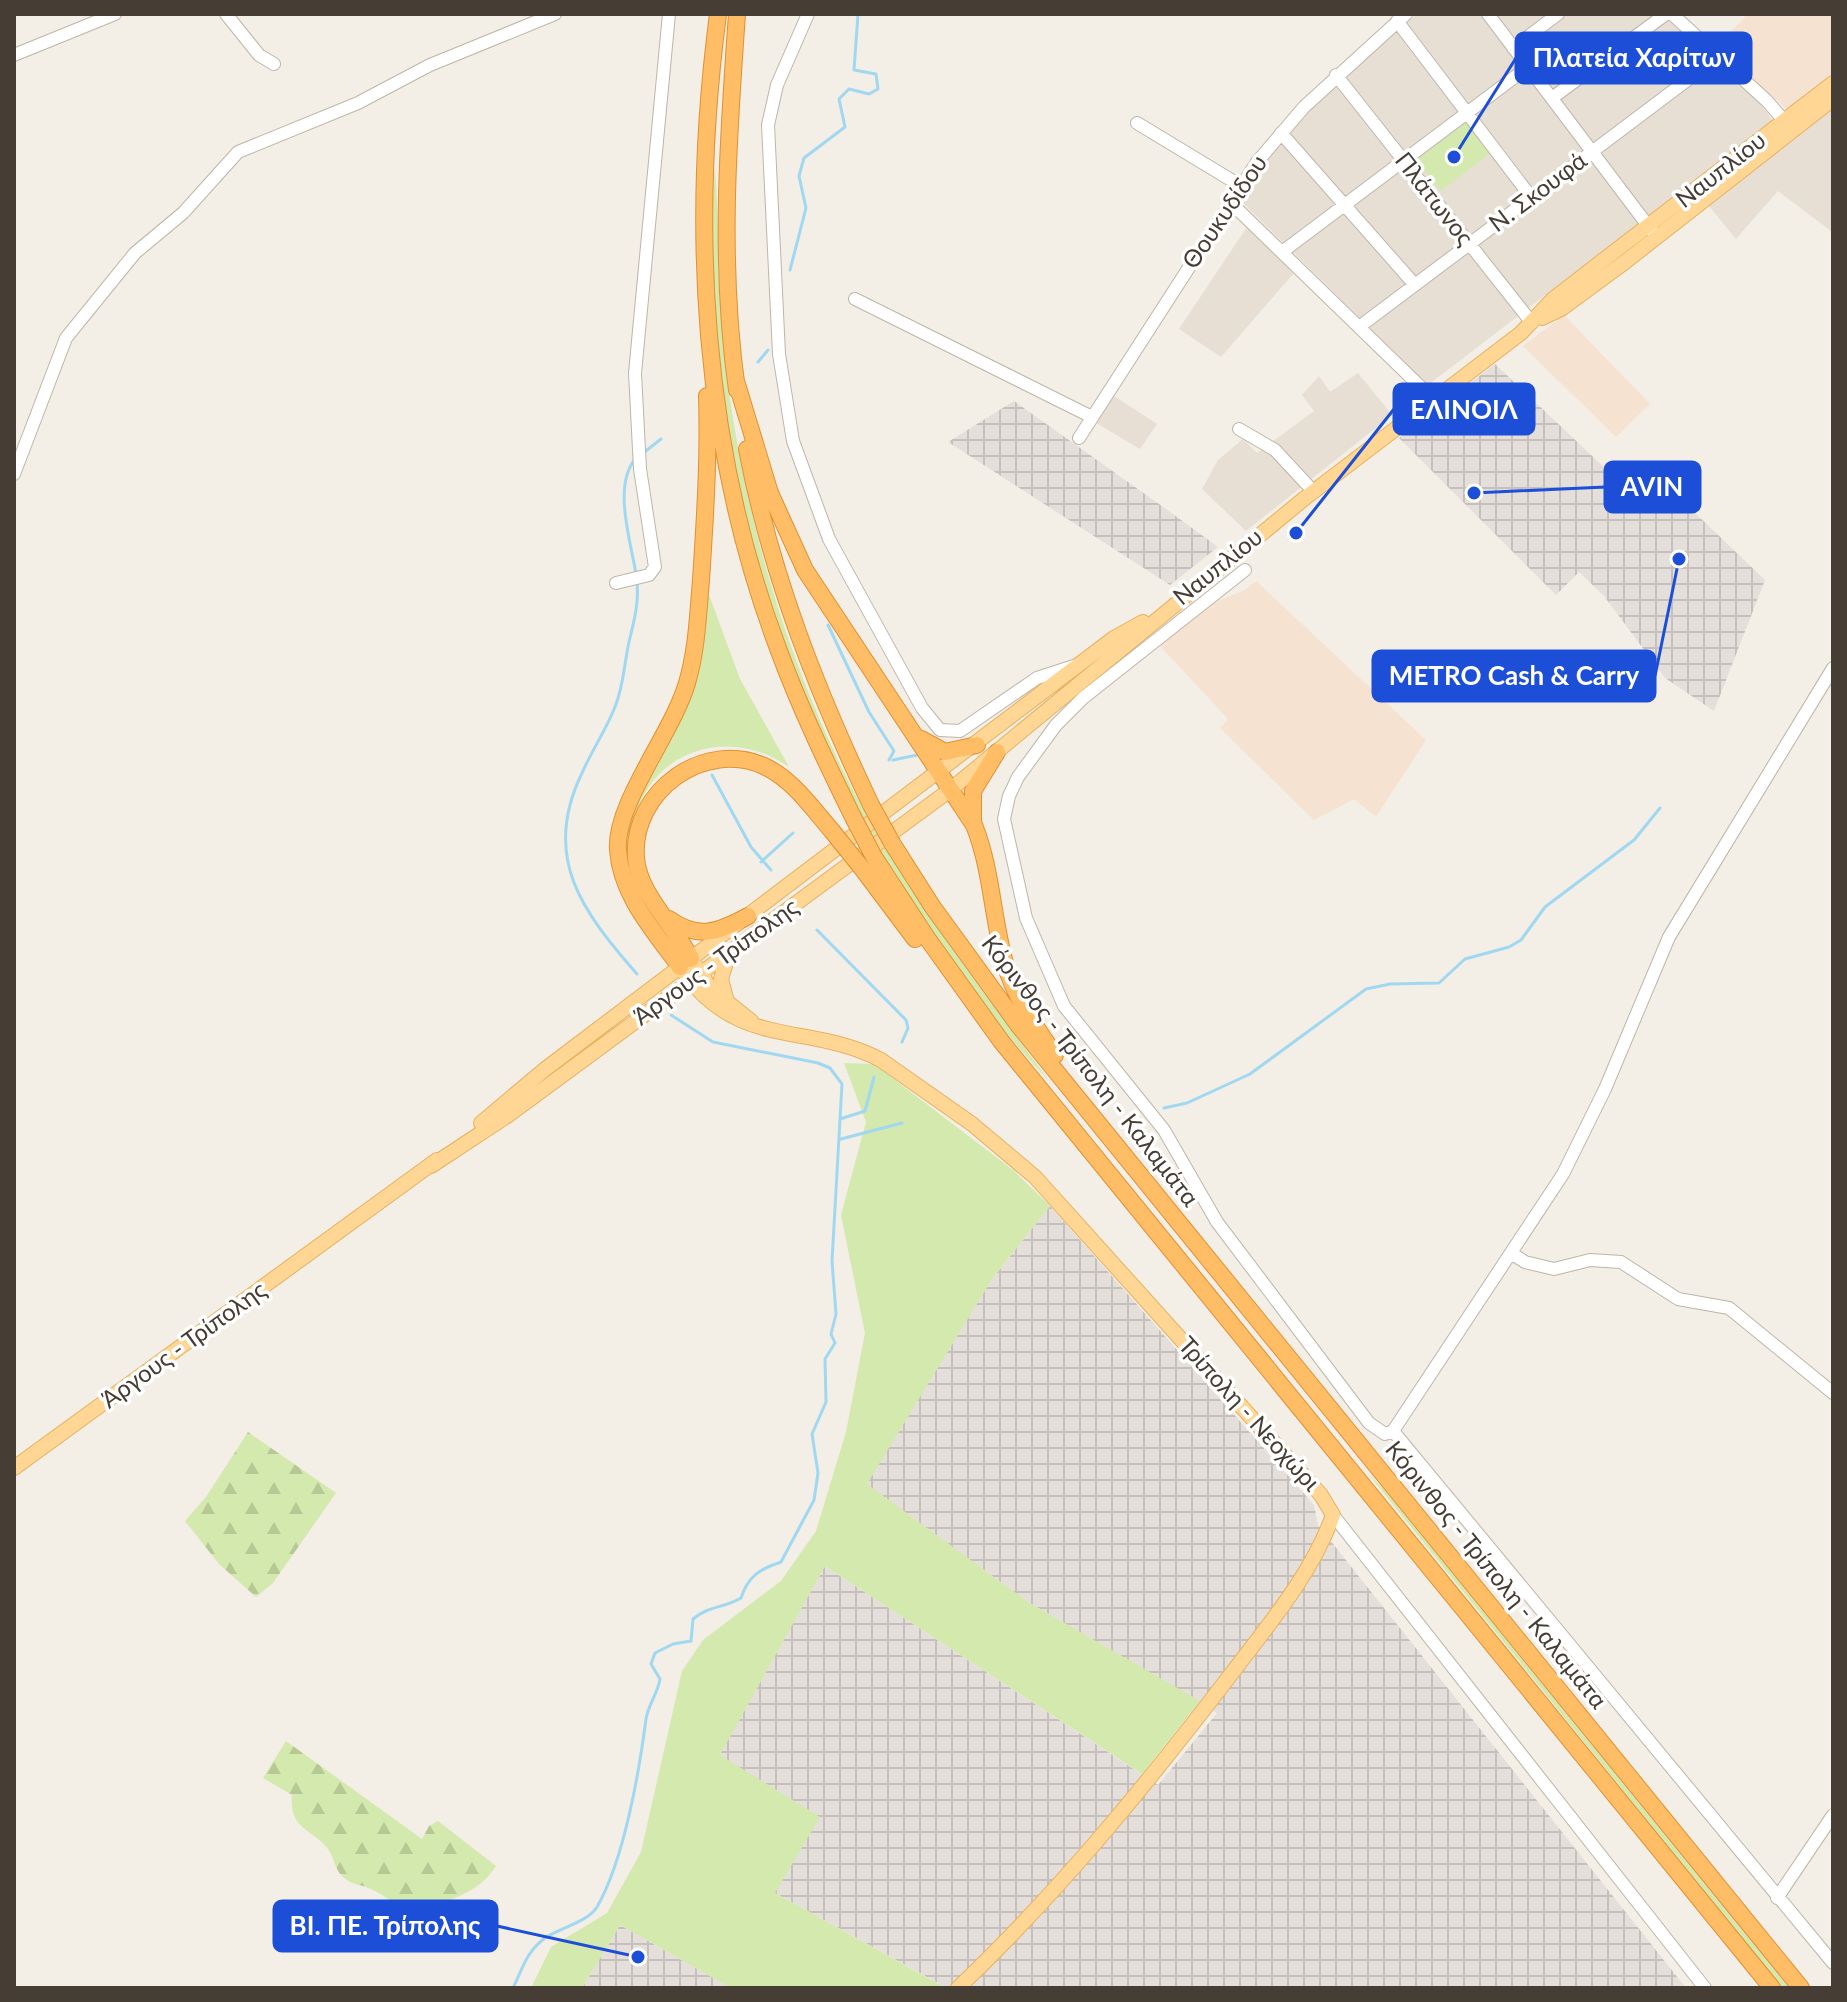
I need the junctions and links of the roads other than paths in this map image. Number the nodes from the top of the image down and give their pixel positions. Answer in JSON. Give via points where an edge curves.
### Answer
{"nodes":[{"id":1,"x":115,"y":14,"type":"edge"},
{"id":2,"x":226,"y":14,"type":"edge"},
{"id":3,"x":555,"y":14,"type":"edge"},
{"id":4,"x":669,"y":14,"type":"edge"},
{"id":5,"x":718,"y":14,"type":"edge"},
{"id":6,"x":737,"y":14,"type":"edge"},
{"id":7,"x":808,"y":14,"type":"edge"},
{"id":8,"x":1488,"y":14,"type":"edge"},
{"id":9,"x":1558,"y":14,"type":"edge"},
{"id":10,"x":1666,"y":14,"type":"edge"},
{"id":11,"x":1672,"y":14,"type":"edge"},
{"id":12,"x":1401,"y":18,"type":"edge"},
{"id":13,"x":1513,"y":48,"type":"junction"},
{"id":14,"x":14,"y":55,"type":"edge"},
{"id":15,"x":1718,"y":57,"type":"junction"},
{"id":16,"x":274,"y":64,"type":"dead end"},
{"id":17,"x":1528,"y":67,"type":"junction"},
{"id":18,"x":1336,"y":75,"type":"junction"},
{"id":19,"x":1833,"y":83,"type":"edge"},
{"id":20,"x":1552,"y":98,"type":"junction"},
{"id":21,"x":1833,"y":99,"type":"edge"},
{"id":22,"x":1467,"y":113,"type":"junction"},
{"id":23,"x":1137,"y":123,"type":"dead end"},
{"id":24,"x":1788,"y":126,"type":"junction"},
{"id":25,"x":1281,"y":133,"type":"junction"},
{"id":26,"x":1592,"y":151,"type":"junction"},
{"id":27,"x":1404,"y":161,"type":"junction"},
{"id":28,"x":1241,"y":186,"type":"junction"},
{"id":29,"x":1531,"y":197,"type":"junction"},
{"id":30,"x":1230,"y":202,"type":"junction"},
{"id":31,"x":1345,"y":205,"type":"junction"},
{"id":32,"x":1653,"y":232,"type":"junction"},
{"id":33,"x":1469,"y":244,"type":"junction"},
{"id":34,"x":1282,"y":252,"type":"junction"},
{"id":35,"x":1415,"y":285,"type":"junction"},
{"id":36,"x":855,"y":299,"type":"dead end"},
{"id":37,"x":706,"y":315,"type":"junction"},
{"id":38,"x":1535,"y":321,"type":"junction"},
{"id":39,"x":1359,"y":327,"type":"junction"},
{"id":40,"x":736,"y":381,"type":"junction"},
{"id":41,"x":1432,"y":398,"type":"junction"},
{"id":42,"x":1092,"y":417,"type":"junction"},
{"id":43,"x":1239,"y":429,"type":"dead end"},
{"id":44,"x":1079,"y":438,"type":"dead end"},
{"id":45,"x":14,"y":474,"type":"edge"},
{"id":46,"x":1313,"y":491,"type":"junction"},
{"id":47,"x":1245,"y":570,"type":"dead end"},
{"id":48,"x":622,"y":581,"type":"dead end"},
{"id":49,"x":1165,"y":610,"type":"junction"},
{"id":50,"x":1080,"y":665,"type":"junction"},
{"id":51,"x":1833,"y":668,"type":"edge"},
{"id":52,"x":913,"y":733,"type":"junction"},
{"id":53,"x":977,"y":745,"type":"junction"},
{"id":54,"x":997,"y":752,"type":"junction"},
{"id":55,"x":938,"y":773,"type":"junction"},
{"id":56,"x":950,"y":790,"type":"junction"},
{"id":57,"x":974,"y":825,"type":"junction"},
{"id":58,"x":867,"y":862,"type":"junction"},
{"id":59,"x":665,"y":915,"type":"junction"},
{"id":60,"x":748,"y":916,"type":"junction"},
{"id":61,"x":729,"y":952,"type":"junction"},
{"id":62,"x":690,"y":970,"type":"junction"},
{"id":63,"x":727,"y":1003,"type":"junction"},
{"id":64,"x":756,"y":1025,"type":"junction"},
{"id":65,"x":1092,"y":1115,"type":"junction"},
{"id":66,"x":1511,"y":1253,"type":"junction"},
{"id":67,"x":1833,"y":1393,"type":"edge"},
{"id":68,"x":1393,"y":1431,"type":"junction"},
{"id":69,"x":14,"y":1468,"type":"edge"},
{"id":70,"x":1333,"y":1515,"type":"junction"},
{"id":71,"x":1833,"y":1815,"type":"edge"},
{"id":72,"x":1777,"y":1898,"type":"junction"},
{"id":73,"x":1833,"y":1963,"type":"edge"},
{"id":74,"x":958,"y":1988,"type":"edge"},
{"id":75,"x":1705,"y":1988,"type":"edge"},
{"id":76,"x":1772,"y":1988,"type":"edge"},
{"id":77,"x":1801,"y":1988,"type":"edge"}],
"edges":[{"from":1,"to":14,"type":"street"},
{"from":2,"to":16,"type":"street","via":[[259,55]]},
{"from":3,"to":45,"type":"street","via":[[430,65],[358,103],[243,147],[183,213],[135,253],[66,338]]},
{"from":4,"to":48,"type":"street","via":[[635,373],[640,469],[655,567],[649,575]]},
{"from":5,"to":37,"type":"highway","name":"Κόρινθος - Τρίπολη - Καλαμάτα","via":[[705,146]]},
{"from":6,"to":40,"type":"highway","name":"Κόρινθος - Τρίπολη - Καλαμάτα","via":[[726,201],[728,314]]},
{"from":7,"to":50,"type":"street","via":[[777,85],[767,141],[779,354],[793,441],[818,515],[922,708],[940,730],[960,731],[1037,678]]},
{"from":8,"to":13,"type":"street"},
{"from":9,"to":13,"type":"street"},
{"from":10,"to":20,"type":"street"},
{"from":11,"to":15,"type":"street"},
{"from":12,"to":18,"type":"street","name":"Θουκυδίδου"},
{"from":12,"to":22,"type":"street"},
{"from":13,"to":17,"type":"street"},
{"from":15,"to":24,"type":"street"},
{"from":15,"to":26,"type":"street","name":"Ν. Σκουφά"},
{"from":17,"to":20,"type":"street"},
{"from":17,"to":22,"type":"street"},
{"from":18,"to":25,"type":"street","name":"Θουκυδίδου"},
{"from":18,"to":27,"type":"street","name":"Πλάτωνος"},
{"from":19,"to":24,"type":"main road","name":"Ναυπλίου"},
{"from":20,"to":26,"type":"street"},
{"from":21,"to":24,"type":"main road","name":"Ναυπλίου"},
{"from":22,"to":27,"type":"street"},
{"from":22,"to":29,"type":"street"},
{"from":23,"to":28,"type":"street"},
{"from":24,"to":32,"type":"main road","name":"Ναυπλίου"},
{"from":25,"to":28,"type":"street","name":"Θουκυδίδου"},
{"from":25,"to":31,"type":"street"},
{"from":26,"to":29,"type":"street","name":"Ν. Σκουφά"},
{"from":26,"to":32,"type":"street"},
{"from":27,"to":31,"type":"street"},
{"from":27,"to":33,"type":"street","name":"Πλάτωνος"},
{"from":28,"to":30,"type":"street","name":"Θουκυδίδου"},
{"from":29,"to":33,"type":"street","name":"Ν. Σκουφά"},
{"from":30,"to":34,"type":"street"},
{"from":30,"to":42,"type":"street","name":"Θουκυδίδου"},
{"from":31,"to":34,"type":"street"},
{"from":31,"to":35,"type":"street"},
{"from":32,"to":38,"type":"main road","name":"Ναυπλίου","via":[[1561,309]]},
{"from":33,"to":35,"type":"street","name":"Ν. Σκουφά"},
{"from":33,"to":38,"type":"street","name":"Πλάτωνος"},
{"from":34,"to":39,"type":"street"},
{"from":35,"to":39,"type":"street","name":"Ν. Σκουφά"},
{"from":36,"to":42,"type":"street"},
{"from":37,"to":58,"type":"highway","name":"Κόρινθος - Τρίπολη - Καλαμάτα","bridge":true,"via":[[721,430],[753,574],[795,693],[853,817]]},
{"from":37,"to":62,"type":"highway","via":[[706,491],[695,653],[676,717],[629,804],[617,850],[626,885],[645,920]]},
{"from":38,"to":41,"type":"main road","name":"Ναυπλίου"},
{"from":39,"to":41,"type":"street"},
{"from":40,"to":52,"type":"highway","via":[[787,538]]},
{"from":40,"to":65,"type":"highway","name":"Κόρινθος - Τρίπολη - Καλαμάτα","bridge":true,"via":[[760,514],[784,599],[871,805],[971,962]]},
{"from":41,"to":46,"type":"main road","name":"Ναυπλίου"},
{"from":42,"to":44,"type":"street","name":"Θουκυδίδου"},
{"from":43,"to":46,"type":"street","via":[[1275,450]]},
{"from":46,"to":49,"type":"main road","name":"Ναυπλίου"},
{"from":47,"to":68,"type":"street","via":[[1056,725],[1018,777],[1004,819],[1026,918],[1064,1006],[1164,1130],[1217,1222],[1369,1423],[1381,1433]]},
{"from":49,"to":50,"type":"main road","name":"Ναυπλίου","via":[[1124,631]]},
{"from":49,"to":54,"type":"main road","name":"Ναυπλίου"},
{"from":50,"to":53,"type":"main road","name":"Ναυπλίου"},
{"from":51,"to":66,"type":"street","via":[[1669,937],[1587,1130]]},
{"from":52,"to":53,"type":"highway","via":[[945,752]]},
{"from":52,"to":55,"type":"highway"},
{"from":53,"to":55,"type":"main road","name":"Άργους - Τρίπολης"},
{"from":54,"to":56,"type":"main road","name":"Άργους - Τρίπολης"},
{"from":54,"to":57,"type":"highway","via":[[973,791]]},
{"from":55,"to":56,"type":"highway"},
{"from":55,"to":60,"type":"main road","name":"Άργους - Τρίπολης"},
{"from":56,"to":57,"type":"highway"},
{"from":56,"to":61,"type":"main road","name":"Άργους - Τρίπολης"},
{"from":57,"to":65,"type":"highway","via":[[1013,985]]},
{"from":58,"to":59,"type":"highway","bridge":true,"via":[[764,766],[730,758],[703,762],[654,797],[637,833],[641,880]]},
{"from":58,"to":76,"type":"highway","name":"Κόρινθος - Τρίπολη - Καλαμάτα","via":[[966,993]]},
{"from":59,"to":60,"type":"highway","via":[[687,930],[707,934]]},
{"from":59,"to":62,"type":"highway"},
{"from":60,"to":62,"type":"main road","name":"Άργους - Τρίπολης"},
{"from":61,"to":62,"type":"main road","name":"Άργους - Τρίπολης"},
{"from":61,"to":63,"type":"main road","via":[[721,979]]},
{"from":62,"to":63,"type":"main road","name":"Τρίπολη - Νεοχώρι"},
{"from":62,"to":64,"type":"main road","name":"Τρίπολη - Νεοχώρι","via":[[700,994],[725,1015]]},
{"from":62,"to":69,"type":"main road","name":"Άργους - Τρίπολης","via":[[544,1070],[431,1166]]},
{"from":63,"to":64,"type":"main road","name":"Τρίπολη - Νεοχώρι"},
{"from":64,"to":70,"type":"main road","name":"Τρίπολη - Νεοχώρι","via":[[870,1054],[1009,1154],[1105,1252],[1321,1495]]},
{"from":65,"to":77,"type":"highway","name":"Κόρινθος - Τρίπολη - Καλαμάτα"},
{"from":66,"to":67,"type":"street","via":[[1554,1269],[1597,1259],[1621,1262],[1678,1299],[1729,1308]]},
{"from":66,"to":68,"type":"street"},
{"from":68,"to":72,"type":"street"},
{"from":70,"to":74,"type":"main road","name":"Τρίπολη - Νεοχώρι","via":[[1299,1581],[1212,1699],[1056,1890]]},
{"from":70,"to":75,"type":"street"},
{"from":71,"to":72,"type":"street"},
{"from":72,"to":73,"type":"street"}]}
